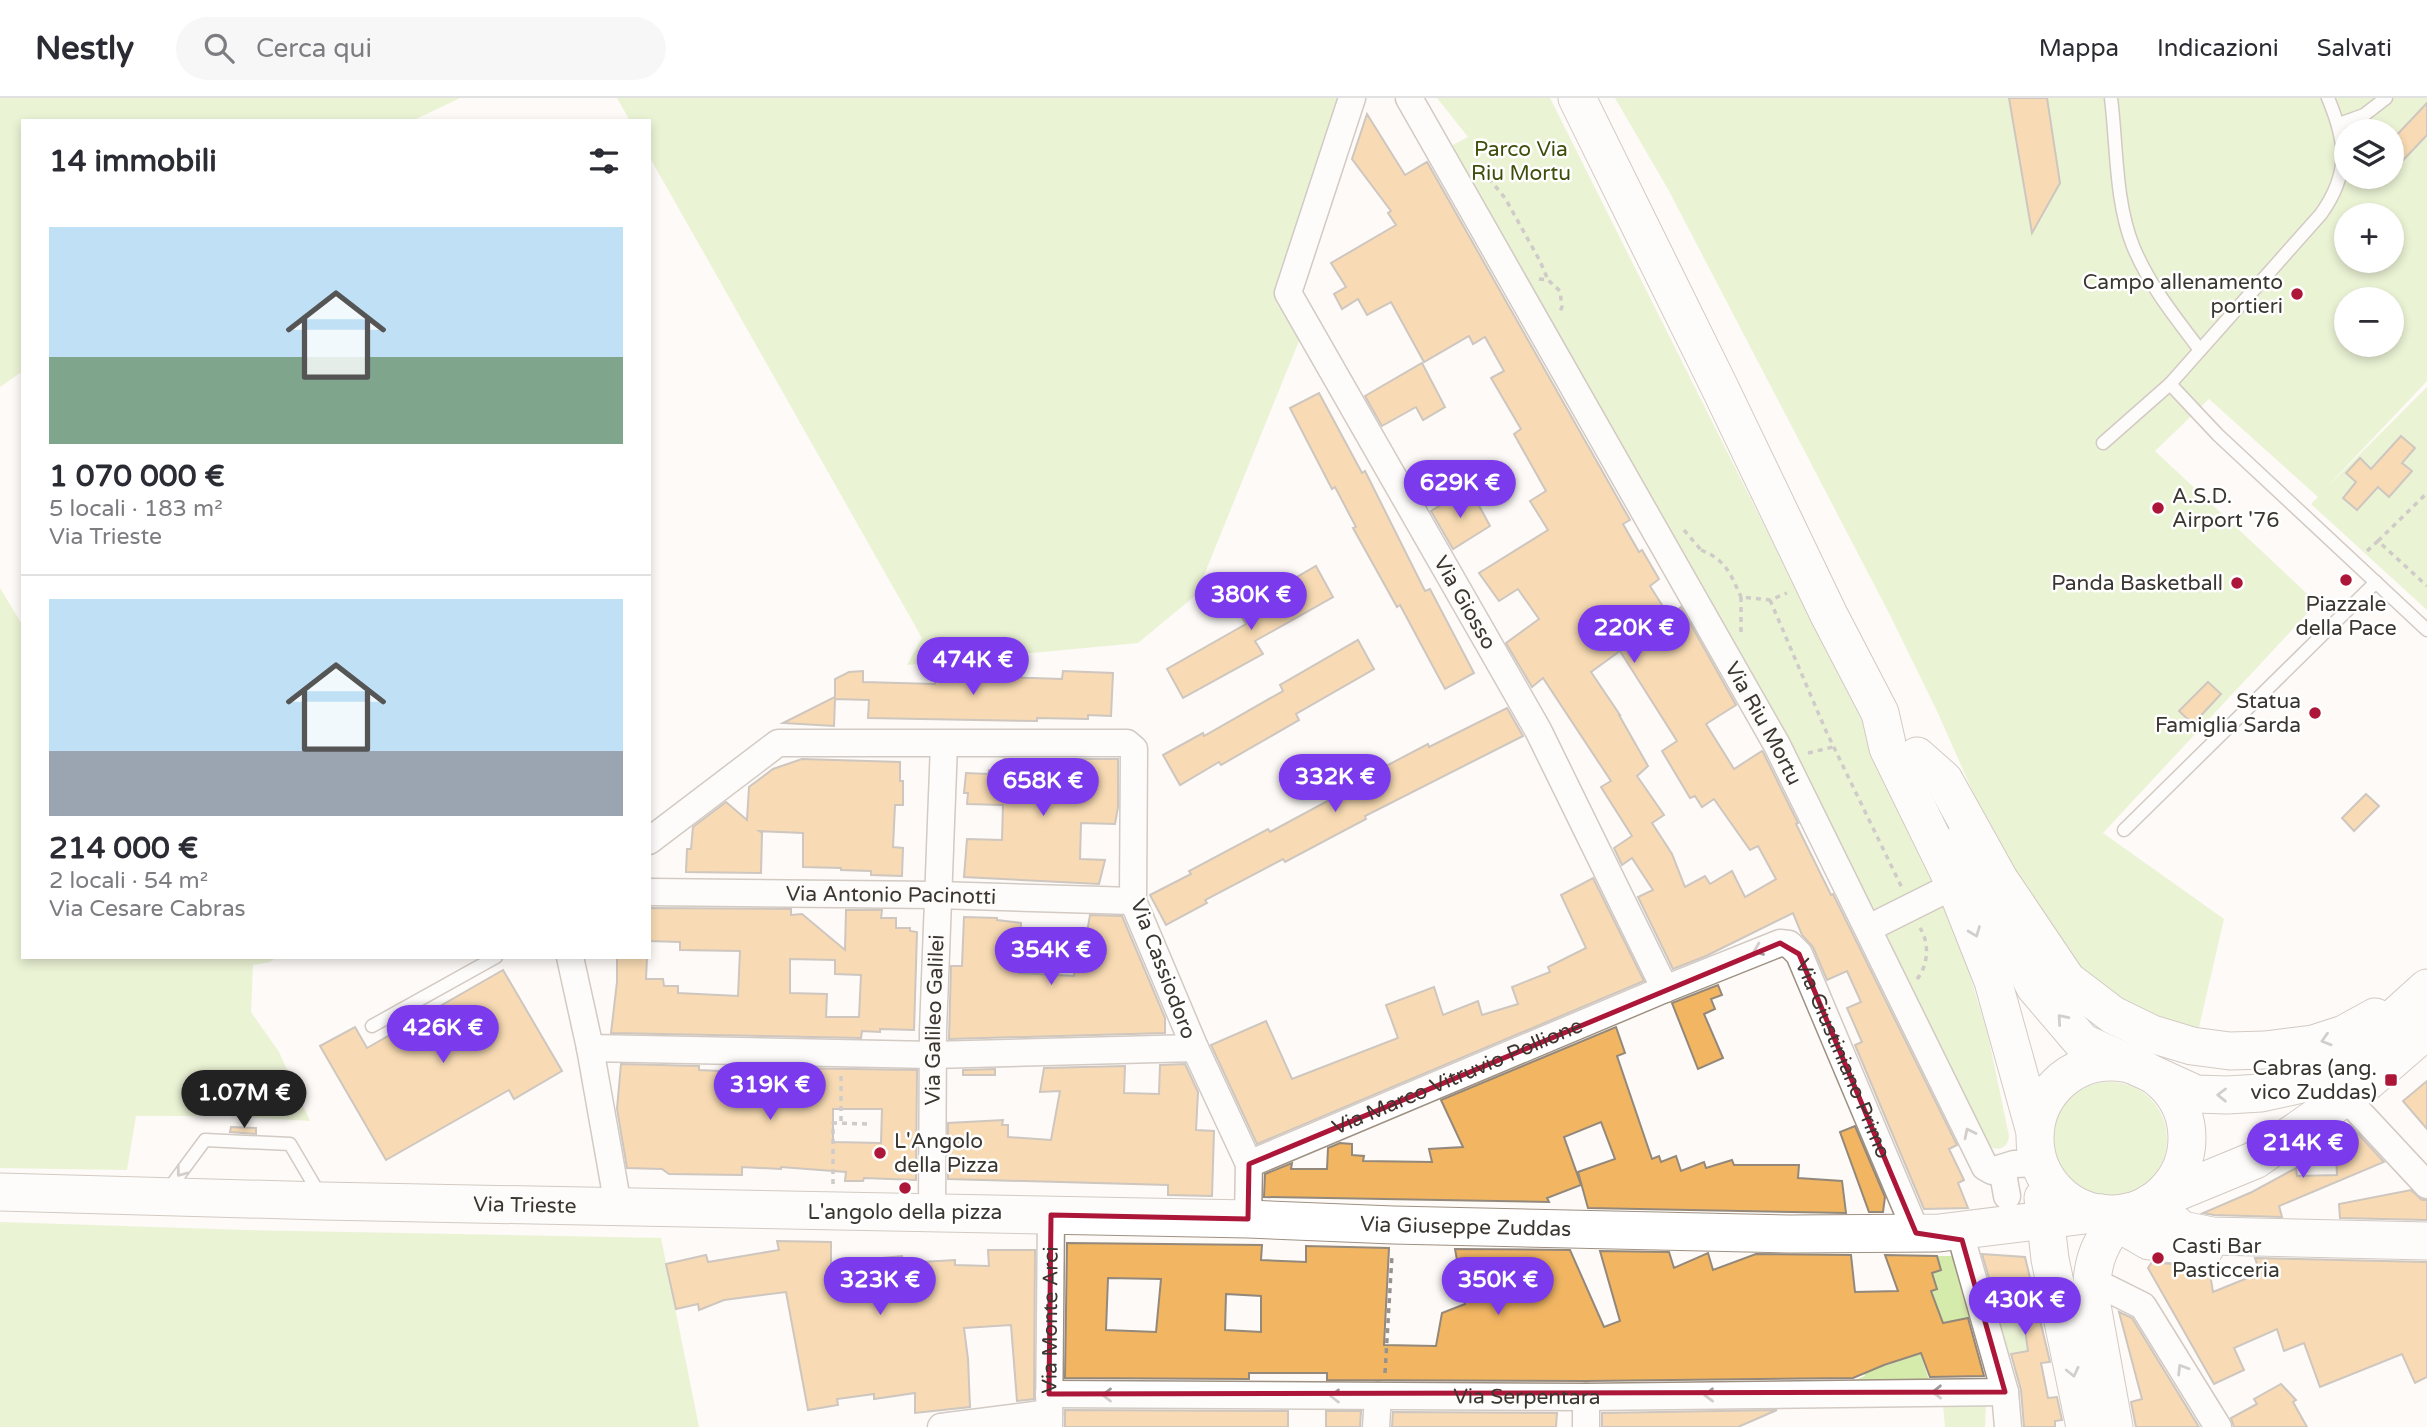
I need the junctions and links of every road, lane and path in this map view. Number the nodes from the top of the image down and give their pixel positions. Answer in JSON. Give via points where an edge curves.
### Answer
{"nodes":[{"id":1,"x":1352,"y":98,"type":"edge"},
{"id":2,"x":1409,"y":98,"type":"edge"},
{"id":3,"x":1577,"y":98,"type":"edge"},
{"id":4,"x":2111,"y":98,"type":"edge"},
{"id":5,"x":2328,"y":98,"type":"edge"},
{"id":6,"x":2386,"y":98,"type":"edge"},
{"id":7,"x":2337,"y":119,"type":"edge"},
{"id":8,"x":2355,"y":119,"type":"edge"},
{"id":9,"x":1475,"y":163,"type":"dead end"},
{"id":10,"x":2336,"y":189,"type":"edge"},
{"id":11,"x":1548,"y":280,"type":"dead end"},
{"id":12,"x":2200,"y":350,"type":"junction"},
{"id":13,"x":2170,"y":384,"type":"junction"},
{"id":14,"x":2103,"y":443,"type":"dead end"},
{"id":15,"x":2427,"y":493,"type":"edge"},
{"id":16,"x":2378,"y":541,"type":"junction"},
{"id":17,"x":1673,"y":562,"type":"junction"},
{"id":18,"x":2356,"y":563,"type":"junction"},
{"id":19,"x":2376,"y":582,"type":"junction"},
{"id":20,"x":2427,"y":586,"type":"edge"},
{"id":21,"x":1796,"y":589,"type":"dead end"},
{"id":22,"x":1741,"y":597,"type":"junction"},
{"id":23,"x":1770,"y":600,"type":"junction"},
{"id":24,"x":2427,"y":630,"type":"edge"},
{"id":25,"x":1720,"y":643,"type":"junction"},
{"id":26,"x":1881,"y":713,"type":"junction"},
{"id":27,"x":944,"y":744,"type":"junction"},
{"id":28,"x":1917,"y":756,"type":"junction"},
{"id":29,"x":2123,"y":830,"type":"dead end"},
{"id":30,"x":651,"y":839,"type":"edge"},
{"id":31,"x":1955,"y":885,"type":"junction"},
{"id":32,"x":651,"y":892,"type":"edge"},
{"id":33,"x":937,"y":895,"type":"junction"},
{"id":34,"x":1907,"y":899,"type":"dead end"},
{"id":35,"x":1133,"y":901,"type":"junction"},
{"id":36,"x":1917,"y":923,"type":"dead end"},
{"id":37,"x":1869,"y":928,"type":"junction"},
{"id":38,"x":492,"y":959,"type":"edge"},
{"id":39,"x":570,"y":959,"type":"edge"},
{"id":40,"x":1913,"y":984,"type":"dead end"},
{"id":41,"x":1665,"y":989,"type":"junction"},
{"id":42,"x":2422,"y":1007,"type":"edge"},
{"id":43,"x":372,"y":1026,"type":"dead end"},
{"id":44,"x":590,"y":1048,"type":"junction"},
{"id":45,"x":1195,"y":1048,"type":"junction"},
{"id":46,"x":840,"y":1054,"type":"junction"},
{"id":47,"x":932,"y":1055,"type":"junction"},
{"id":48,"x":2139,"y":1067,"type":"junction"},
{"id":49,"x":2345,"y":1097,"type":"junction"},
{"id":50,"x":841,"y":1123,"type":"junction"},
{"id":51,"x":871,"y":1124,"type":"dead end"},
{"id":52,"x":2038,"y":1153,"type":"junction"},
{"id":53,"x":1249,"y":1164,"type":"junction"},
{"id":54,"x":2001,"y":1168,"type":"junction"},
{"id":55,"x":2427,"y":1185,"type":"edge"},
{"id":56,"x":0,"y":1192,"type":"edge"},
{"id":57,"x":164,"y":1195,"type":"junction"},
{"id":58,"x":2007,"y":1196,"type":"dead end"},
{"id":59,"x":323,"y":1201,"type":"junction"},
{"id":60,"x":618,"y":1206,"type":"junction"},
{"id":61,"x":833,"y":1211,"type":"junction"},
{"id":62,"x":932,"y":1212,"type":"junction"},
{"id":63,"x":2124,"y":1213,"type":"junction"},
{"id":64,"x":1051,"y":1215,"type":"junction"},
{"id":65,"x":1248,"y":1219,"type":"junction"},
{"id":66,"x":2047,"y":1220,"type":"junction"},
{"id":67,"x":1393,"y":1225,"type":"junction"},
{"id":68,"x":1924,"y":1232,"type":"junction"},
{"id":69,"x":2427,"y":1241,"type":"edge"},
{"id":70,"x":2091,"y":1280,"type":"junction"},
{"id":71,"x":2054,"y":1282,"type":"junction"},
{"id":72,"x":2005,"y":1392,"type":"junction"},
{"id":73,"x":1378,"y":1396,"type":"junction"},
{"id":74,"x":1586,"y":1397,"type":"junction"},
{"id":75,"x":1049,"y":1411,"type":"edge"},
{"id":76,"x":941,"y":1427,"type":"edge"},
{"id":77,"x":1376,"y":1427,"type":"edge"},
{"id":78,"x":1586,"y":1427,"type":"edge"},
{"id":79,"x":2008,"y":1427,"type":"edge"},
{"id":80,"x":2085,"y":1427,"type":"edge"},
{"id":81,"x":2114,"y":1427,"type":"edge"},
{"id":82,"x":2218,"y":1427,"type":"edge"}],
"edges":[{"from":1,"to":41,"type":"street","name":"Via Giosso","via":[[1288,293],[1538,730]]},
{"from":2,"to":17,"type":"street","name":"Via Riu Mortu"},
{"from":3,"to":26,"type":"street"},
{"from":4,"to":12,"type":"lane","via":[[2123,209],[2133,246],[2156,293]]},
{"from":5,"to":7,"type":"lane"},
{"from":6,"to":8,"type":"lane"},
{"from":9,"to":11,"type":"path","via":[[1505,198]]},
{"from":10,"to":12,"type":"lane","via":[[2321,214]]},
{"from":12,"to":13,"type":"lane"},
{"from":13,"to":14,"type":"lane"},
{"from":13,"to":18,"type":"lane"},
{"from":15,"to":16,"type":"path"},
{"from":16,"to":18,"type":"path"},
{"from":16,"to":20,"type":"path"},
{"from":17,"to":22,"type":"path","via":[[1701,550],[1717,556]]},
{"from":17,"to":25,"type":"street","name":"Via Riu Mortu"},
{"from":18,"to":19,"type":"lane"},
{"from":19,"to":24,"type":"lane"},
{"from":19,"to":29,"type":"lane"},
{"from":21,"to":23,"type":"path"},
{"from":22,"to":23,"type":"path"},
{"from":22,"to":25,"type":"path","via":[[1742,630],[1735,640]]},
{"from":23,"to":34,"type":"path","via":[[1826,731]]},
{"from":25,"to":37,"type":"street","name":"Via Riu Mortu"},
{"from":26,"to":28,"type":"street"},
{"from":26,"to":31,"type":"street","via":[[1888,748]]},
{"from":27,"to":30,"type":"street","via":[[778,743]]},
{"from":27,"to":33,"type":"street","name":"Via Galileo Galilei"},
{"from":27,"to":35,"type":"street","name":"Via Cassiodoro","via":[[1127,744],[1134,749]]},
{"from":42,"to":28,"type":"street","one_way":true,"via":[[2371,1019],[2313,1044],[2230,1051],[2152,1034],[2113,1015],[2067,980],[1999,879],[1944,780]]},
{"from":48,"to":28,"type":"street","one_way":true,"via":[[2082,1042],[2035,987]]},
{"from":31,"to":37,"type":"street"},
{"from":31,"to":52,"type":"street","one_way":true,"via":[[1993,981]]},
{"from":32,"to":33,"type":"street","name":"Via Antonio Pacinotti"},
{"from":33,"to":35,"type":"street","name":"Via Antonio Pacinotti"},
{"from":33,"to":47,"type":"street","name":"Via Galileo Galilei"},
{"from":35,"to":45,"type":"street","name":"Via Cassiodoro"},
{"from":36,"to":40,"type":"path","via":[[1924,933],[1927,961]]},
{"from":54,"to":37,"type":"street","name":"Via Riu Mortu","one_way":true,"via":[[1992,1171],[1985,1167]]},
{"from":38,"to":43,"type":"lane"},
{"from":39,"to":44,"type":"street"},
{"from":41,"to":53,"type":"street","name":"Via Marco Vitruvio Pollione"},
{"from":68,"to":41,"type":"street","name":"Via Giustiniano Primo","one_way":true,"via":[[1794,948],[1780,943],[1769,946]]},
{"from":42,"to":48,"type":"street","one_way":true,"via":[[2311,1082],[2261,1093],[2196,1094]]},
{"from":42,"to":49,"type":"street","via":[[2367,1082]]},
{"from":44,"to":46,"type":"street"},
{"from":44,"to":60,"type":"street"},
{"from":45,"to":47,"type":"street"},
{"from":45,"to":53,"type":"street","name":"Via Cassiodoro"},
{"from":46,"to":47,"type":"street"},
{"from":46,"to":50,"type":"path"},
{"from":47,"to":62,"type":"street","name":"Via Galileo Galilei"},
{"from":48,"to":52,"type":"street","via":[[2100,1063],[2071,1073],[2048,1094],[2037,1119]]},
{"from":48,"to":63,"type":"street","via":[[2170,1090],[2184,1116],[2186,1146],[2169,1186]]},
{"from":49,"to":55,"type":"street"},
{"from":49,"to":63,"type":"street","via":[[2255,1160]]},
{"from":50,"to":51,"type":"path"},
{"from":50,"to":61,"type":"path","via":[[833,1123]]},
{"from":52,"to":54,"type":"street"},
{"from":52,"to":63,"type":"street","via":[[2053,1188],[2066,1199],[2087,1210]]},
{"from":52,"to":66,"type":"street"},
{"from":52,"to":68,"type":"street","name":"Via Giuseppe Zuddas","via":[[2024,1210]]},
{"from":53,"to":65,"type":"street","name":"Via Cassiodoro"},
{"from":54,"to":58,"type":"street"},
{"from":56,"to":57,"type":"street","name":"Via Trieste"},
{"from":57,"to":59,"type":"street","name":"Via Trieste"},
{"from":59,"to":57,"type":"lane","one_way":true,"via":[[290,1144],[205,1140]]},
{"from":59,"to":60,"type":"street","name":"Via Trieste"},
{"from":60,"to":61,"type":"street","name":"Via Trieste"},
{"from":61,"to":62,"type":"street","name":"Via Trieste"},
{"from":62,"to":64,"type":"street","name":"Via Trieste"},
{"from":63,"to":66,"type":"street"},
{"from":63,"to":69,"type":"street","via":[[2213,1236]]},
{"from":63,"to":70,"type":"street","via":[[2103,1238]]},
{"from":64,"to":65,"type":"street","name":"Via Giuseppe Zuddas"},
{"from":64,"to":75,"type":"street","name":"Via Monte Arci"},
{"from":65,"to":67,"type":"street","name":"Via Giuseppe Zuddas"},
{"from":66,"to":68,"type":"street","name":"Via Giuseppe Zuddas"},
{"from":66,"to":71,"type":"street"},
{"from":67,"to":68,"type":"street","name":"Via Giuseppe Zuddas","via":[[1790,1234]]},
{"from":67,"to":73,"type":"path","via":[[1385,1380],[1379,1381]]},
{"from":68,"to":71,"type":"street","name":"Via Giuseppe Zuddas","via":[[2032,1248]]},
{"from":68,"to":72,"type":"street"},
{"from":70,"to":81,"type":"street"},
{"from":82,"to":70,"type":"street","one_way":true,"via":[[2143,1306]]},
{"from":71,"to":80,"type":"street","one_way":true},
{"from":72,"to":74,"type":"street","name":"Via Serpentara","one_way":true},
{"from":72,"to":79,"type":"street"},
{"from":73,"to":74,"type":"street","name":"Via Serpentara"},
{"from":73,"to":75,"type":"street","name":"Via Serpentara","one_way":true},
{"from":73,"to":77,"type":"street"},
{"from":74,"to":78,"type":"street"},
{"from":75,"to":76,"type":"street","name":"Via Serpentara"}]}
